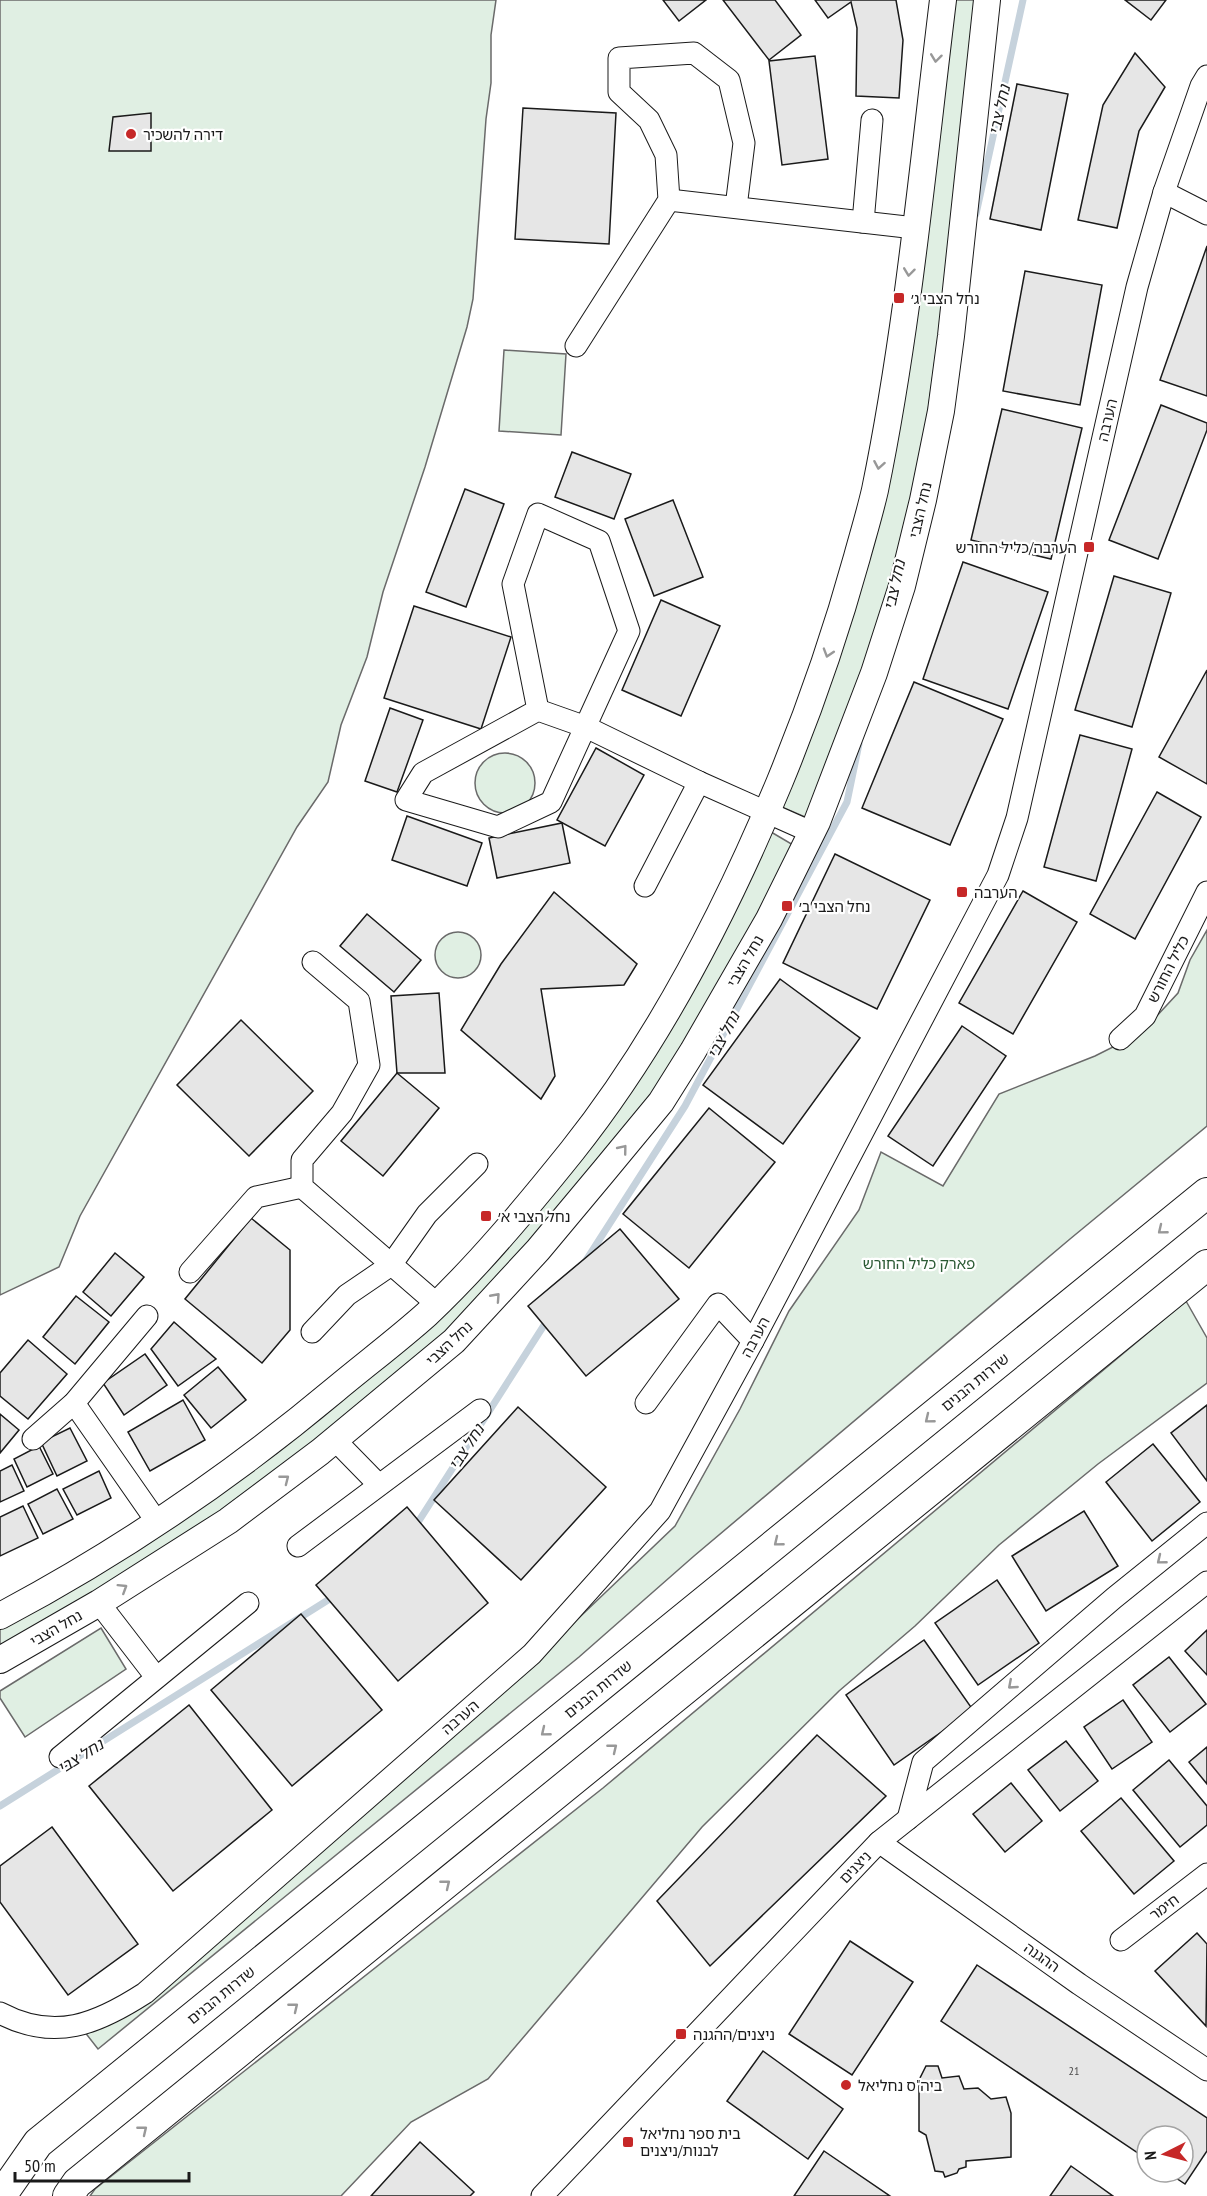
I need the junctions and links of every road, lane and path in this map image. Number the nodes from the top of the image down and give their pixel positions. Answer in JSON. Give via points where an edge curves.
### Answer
{"nodes":[{"id":1,"x":943,"y":0,"type":"edge"},
{"id":2,"x":987,"y":0,"type":"edge"},
{"id":3,"x":1207,"y":76,"type":"edge"},
{"id":4,"x":872,"y":120,"type":"dead end"},
{"id":5,"x":1164,"y":192,"type":"junction"},
{"id":6,"x":669,"y":200,"type":"junction"},
{"id":7,"x":736,"y":207,"type":"junction"},
{"id":8,"x":1207,"y":214,"type":"edge"},
{"id":9,"x":863,"y":222,"type":"junction"},
{"id":10,"x":915,"y":228,"type":"junction"},
{"id":11,"x":576,"y":346,"type":"dead end"},
{"id":12,"x":538,"y":710,"type":"junction"},
{"id":13,"x":586,"y":727,"type":"junction"},
{"id":14,"x":699,"y":782,"type":"junction"},
{"id":15,"x":767,"y":812,"type":"junction"},
{"id":16,"x":811,"y":832,"type":"junction"},
{"id":17,"x":645,"y":886,"type":"dead end"},
{"id":18,"x":1207,"y":892,"type":"edge"},
{"id":19,"x":313,"y":962,"type":"dead end"},
{"id":20,"x":1120,"y":1039,"type":"dead end"},
{"id":21,"x":477,"y":1164,"type":"dead end"},
{"id":22,"x":302,"y":1187,"type":"junction"},
{"id":23,"x":1207,"y":1193,"type":"edge"},
{"id":24,"x":391,"y":1265,"type":"junction"},
{"id":25,"x":1207,"y":1265,"type":"edge"},
{"id":26,"x":190,"y":1272,"type":"dead end"},
{"id":27,"x":437,"y":1304,"type":"junction"},
{"id":28,"x":147,"y":1316,"type":"dead end"},
{"id":29,"x":312,"y":1332,"type":"dead end"},
{"id":30,"x":753,"y":1341,"type":"junction"},
{"id":31,"x":74,"y":1402,"type":"junction"},
{"id":32,"x":646,"y":1403,"type":"dead end"},
{"id":33,"x":480,"y":1410,"type":"dead end"},
{"id":34,"x":33,"y":1439,"type":"dead end"},
{"id":35,"x":335,"y":1440,"type":"junction"},
{"id":36,"x":378,"y":1484,"type":"junction"},
{"id":37,"x":157,"y":1522,"type":"junction"},
{"id":38,"x":1207,"y":1523,"type":"edge"},
{"id":39,"x":298,"y":1546,"type":"dead end"},
{"id":40,"x":1207,"y":1582,"type":"edge"},
{"id":41,"x":99,"y":1603,"type":"junction"},
{"id":42,"x":248,"y":1603,"type":"dead end"},
{"id":43,"x":0,"y":1616,"type":"edge"},
{"id":44,"x":0,"y":1660,"type":"edge"},
{"id":45,"x":156,"y":1677,"type":"junction"},
{"id":46,"x":60,"y":1757,"type":"dead end"},
{"id":47,"x":908,"y":1819,"type":"junction"},
{"id":48,"x":879,"y":1842,"type":"junction"},
{"id":49,"x":1207,"y":1874,"type":"edge"},
{"id":50,"x":1121,"y":1940,"type":"dead end"},
{"id":51,"x":0,"y":2013,"type":"edge"},
{"id":52,"x":1207,"y":2070,"type":"edge"},
{"id":53,"x":1,"y":2196,"type":"edge"},
{"id":54,"x":68,"y":2196,"type":"edge"},
{"id":55,"x":542,"y":2196,"type":"edge"}],
"edges":[{"from":1,"to":10,"type":"street","one_way":true},
{"from":2,"to":16,"type":"street","name":"נחל הצבי","via":[[951,336],[923,500],[902,586],[874,674]]},
{"from":3,"to":5,"type":"street","name":"הערבה"},
{"from":4,"to":9,"type":"street"},
{"from":5,"to":8,"type":"street"},
{"from":5,"to":30,"type":"street","name":"הערבה","via":[[1137,287],[1017,818],[998,875]]},
{"from":6,"to":7,"type":"street"},
{"from":6,"to":7,"type":"street","via":[[666,155],[649,120],[619,92],[619,58],[694,52],[729,80],[744,143]]},
{"from":6,"to":11,"type":"street"},
{"from":7,"to":9,"type":"street"},
{"from":9,"to":10,"type":"street"},
{"from":10,"to":15,"type":"street","one_way":true,"via":[[874,493],[826,662]]},
{"from":12,"to":13,"type":"street"},
{"from":12,"to":13,"type":"street","via":[[423,773],[406,800],[498,827],[551,802]]},
{"from":12,"to":13,"type":"street","via":[[513,584],[538,514],[598,542],[629,631]]},
{"from":13,"to":14,"type":"street"},
{"from":14,"to":15,"type":"street"},
{"from":14,"to":17,"type":"street"},
{"from":15,"to":16,"type":"street"},
{"from":15,"to":27,"type":"street","via":[[698,955],[627,1073],[574,1148]]},
{"from":35,"to":16,"type":"street","name":"נחל הצבי","one_way":true,"via":[[454,1341],[538,1250],[661,1101],[769,919]]},
{"from":18,"to":20,"type":"street","name":"כליל החורש","via":[[1145,1017]]},
{"from":19,"to":22,"type":"street","via":[[359,1001],[369,1065],[342,1113],[302,1160]]},
{"from":21,"to":24,"type":"street","via":[[427,1214]]},
{"from":22,"to":24,"type":"street"},
{"from":22,"to":26,"type":"street","via":[[256,1197]]},
{"from":23,"to":53,"type":"main road","name":"שדרות הבנים","one_way":true,"via":[[38,2143]]},
{"from":24,"to":27,"type":"street"},
{"from":24,"to":29,"type":"street","via":[[347,1295]]},
{"from":54,"to":25,"type":"main road","one_way":true,"via":[[77,2183]]},
{"from":27,"to":37,"type":"street","via":[[297,1422]]},
{"from":28,"to":31,"type":"street"},
{"from":30,"to":32,"type":"street","via":[[718,1304]]},
{"from":30,"to":51,"type":"street","name":"הערבה","via":[[660,1511],[532,1654],[145,1993],[94,2022],[64,2029],[14,2021]]},
{"from":31,"to":34,"type":"street"},
{"from":31,"to":37,"type":"street"},
{"from":33,"to":36,"type":"street"},
{"from":35,"to":36,"type":"street"},
{"from":41,"to":35,"type":"street","name":"נחל הצבי","one_way":true,"via":[[228,1521]]},
{"from":36,"to":39,"type":"street"},
{"from":37,"to":43,"type":"street"},
{"from":38,"to":47,"type":"street","one_way":true,"via":[[923,1762]]},
{"from":40,"to":47,"type":"street","name":"ניצנים"},
{"from":41,"to":44,"type":"street","name":"נחל הצבי"},
{"from":41,"to":45,"type":"street"},
{"from":42,"to":45,"type":"street"},
{"from":45,"to":46,"type":"street"},
{"from":47,"to":48,"type":"street","name":"ניצנים"},
{"from":48,"to":52,"type":"street","name":"ההגנה"},
{"from":48,"to":55,"type":"street","name":"ניצנים"},
{"from":49,"to":50,"type":"street","name":"חימר"}]}
